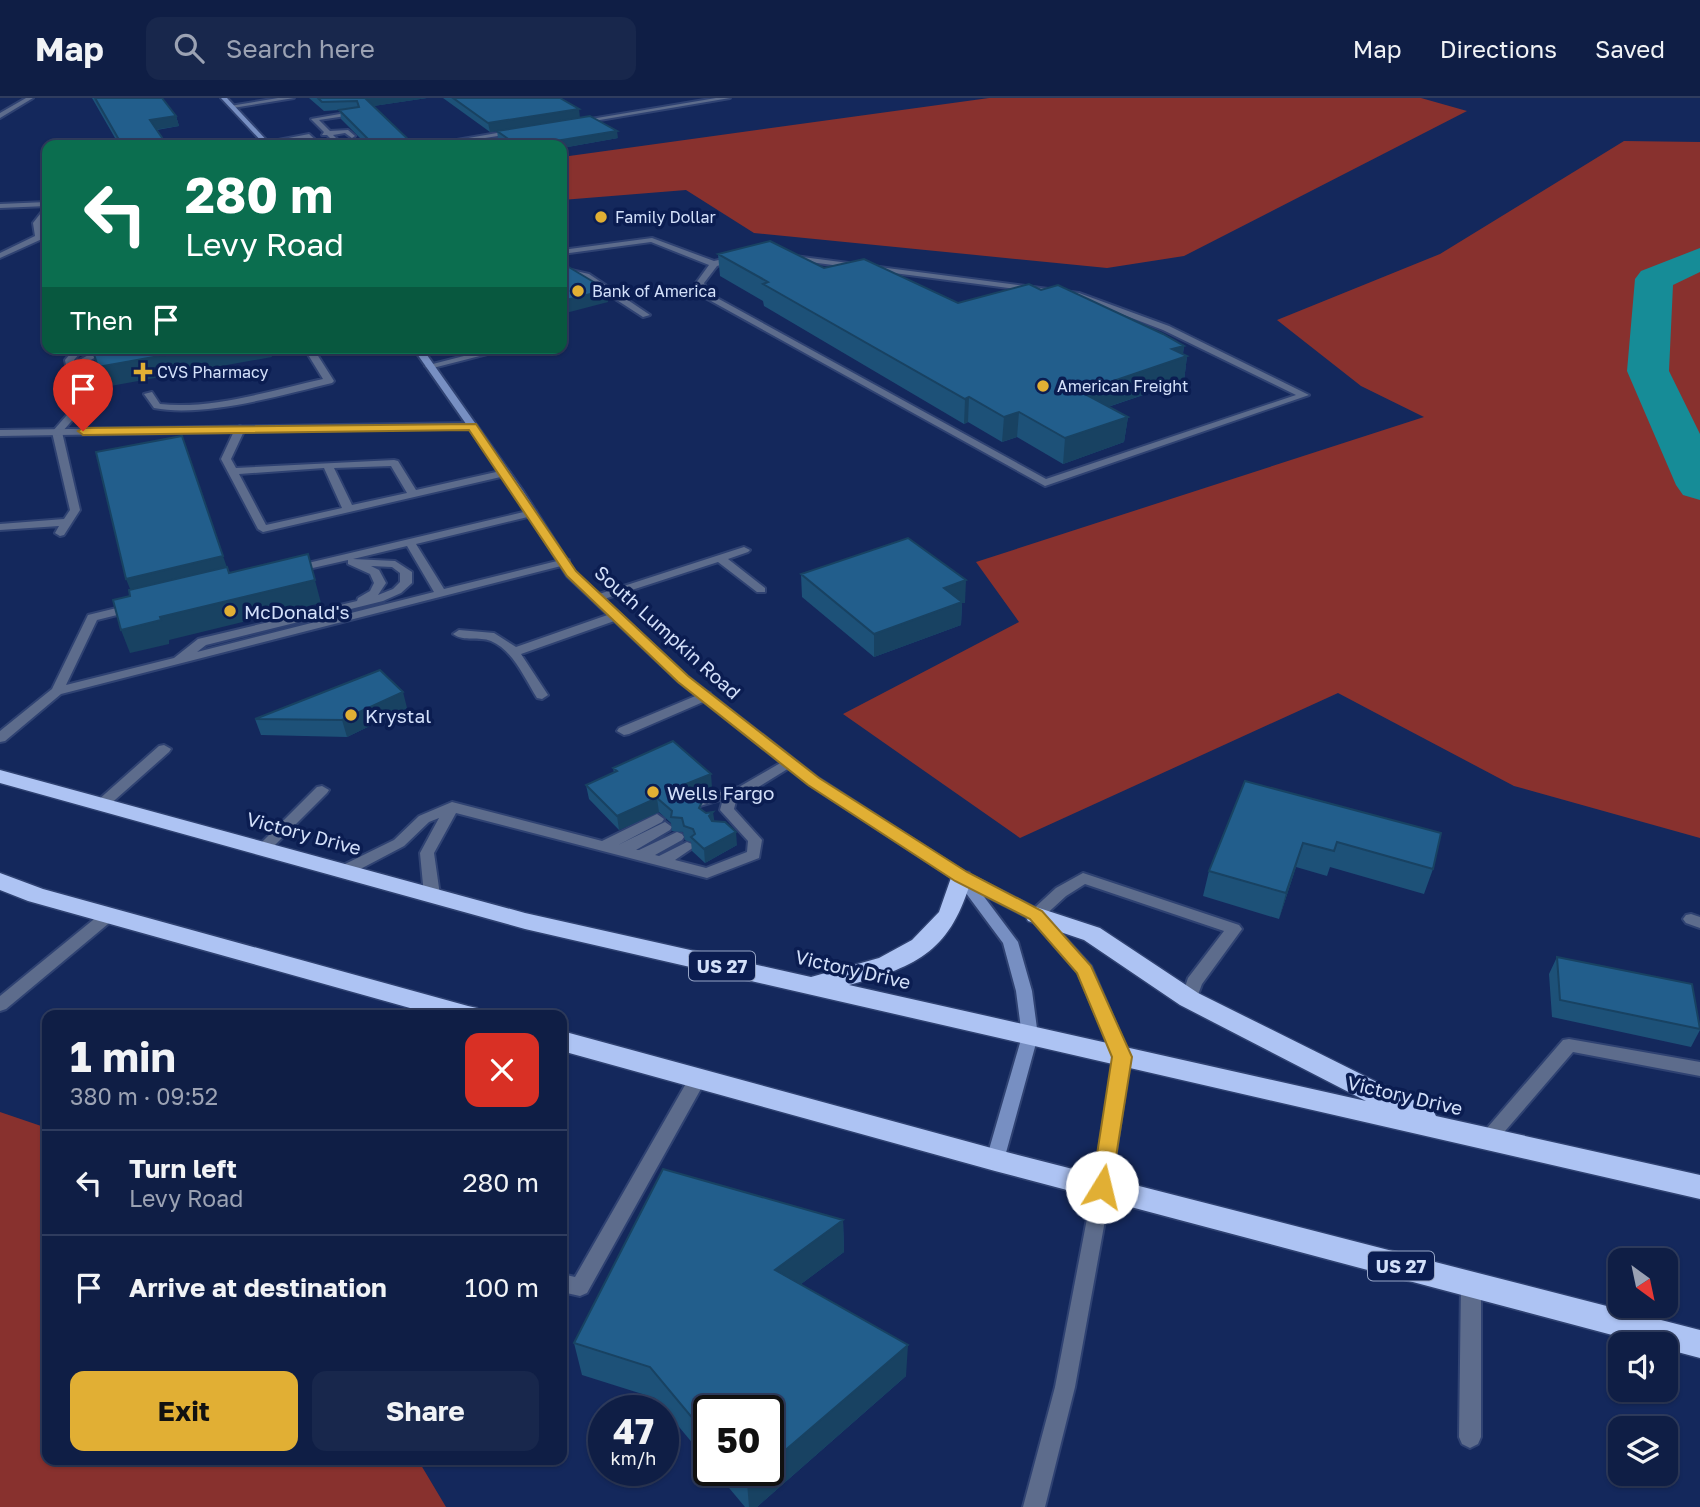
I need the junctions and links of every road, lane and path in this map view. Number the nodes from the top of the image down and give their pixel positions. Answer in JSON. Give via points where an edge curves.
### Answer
{"nodes":[{"id":1,"x":30,"y":98,"type":"edge"},
{"id":2,"x":224,"y":98,"type":"edge"},
{"id":3,"x":291,"y":98,"type":"edge"},
{"id":4,"x":727,"y":98,"type":"edge"},
{"id":5,"x":233,"y":106,"type":"junction"},
{"id":6,"x":357,"y":113,"type":"edge"},
{"id":7,"x":0,"y":116,"type":"edge"},
{"id":8,"x":565,"y":124,"type":"edge"},
{"id":9,"x":525,"y":130,"type":"edge"},
{"id":10,"x":309,"y":136,"type":"junction"},
{"id":11,"x":331,"y":136,"type":"junction"},
{"id":12,"x":352,"y":136,"type":"edge"},
{"id":13,"x":263,"y":140,"type":"edge"},
{"id":14,"x":288,"y":140,"type":"edge"},
{"id":15,"x":313,"y":140,"type":"edge"},
{"id":16,"x":462,"y":140,"type":"edge"},
{"id":17,"x":42,"y":204,"type":"edge"},
{"id":18,"x":0,"y":206,"type":"edge"},
{"id":19,"x":42,"y":217,"type":"edge"},
{"id":20,"x":567,"y":251,"type":"edge"},
{"id":21,"x":0,"y":256,"type":"edge"},
{"id":22,"x":713,"y":264,"type":"junction"},
{"id":23,"x":567,"y":271,"type":"edge"},
{"id":24,"x":646,"y":315,"type":"dead end"},
{"id":25,"x":76,"y":354,"type":"edge"},
{"id":26,"x":92,"y":354,"type":"edge"},
{"id":27,"x":313,"y":354,"type":"edge"},
{"id":28,"x":420,"y":354,"type":"edge"},
{"id":29,"x":481,"y":354,"type":"edge"},
{"id":30,"x":70,"y":364,"type":"junction"},
{"id":31,"x":429,"y":366,"type":"junction"},
{"id":32,"x":149,"y":394,"type":"dead end"},
{"id":33,"x":472,"y":426,"type":"junction"},
{"id":34,"x":240,"y":429,"type":"junction"},
{"id":35,"x":58,"y":432,"type":"junction"},
{"id":36,"x":0,"y":433,"type":"edge"},
{"id":37,"x":328,"y":465,"type":"junction"},
{"id":38,"x":233,"y":471,"type":"junction"},
{"id":39,"x":505,"y":473,"type":"junction"},
{"id":40,"x":413,"y":494,"type":"junction"},
{"id":41,"x":348,"y":509,"type":"junction"},
{"id":42,"x":532,"y":513,"type":"junction"},
{"id":43,"x":67,"y":522,"type":"junction"},
{"id":44,"x":0,"y":527,"type":"edge"},
{"id":45,"x":60,"y":533,"type":"dead end"},
{"id":46,"x":410,"y":542,"type":"junction"},
{"id":47,"x":744,"y":550,"type":"dead end"},
{"id":48,"x":720,"y":558,"type":"junction"},
{"id":49,"x":351,"y":562,"type":"junction"},
{"id":50,"x":565,"y":562,"type":"junction"},
{"id":51,"x":761,"y":590,"type":"dead end"},
{"id":52,"x":440,"y":593,"type":"junction"},
{"id":53,"x":597,"y":598,"type":"junction"},
{"id":54,"x":352,"y":606,"type":"junction"},
{"id":55,"x":146,"y":608,"type":"edge"},
{"id":56,"x":616,"y":616,"type":"junction"},
{"id":57,"x":459,"y":634,"type":"dead end"},
{"id":58,"x":514,"y":652,"type":"junction"},
{"id":59,"x":177,"y":661,"type":"junction"},
{"id":60,"x":57,"y":691,"type":"junction"},
{"id":61,"x":542,"y":695,"type":"dead end"},
{"id":62,"x":705,"y":696,"type":"junction"},
{"id":63,"x":624,"y":731,"type":"dead end"},
{"id":64,"x":0,"y":738,"type":"edge"},
{"id":65,"x":164,"y":749,"type":"dead end"},
{"id":66,"x":789,"y":762,"type":"junction"},
{"id":67,"x":0,"y":776,"type":"edge"},
{"id":68,"x":321,"y":790,"type":"dead end"},
{"id":69,"x":102,"y":804,"type":"junction"},
{"id":70,"x":452,"y":807,"type":"junction"},
{"id":71,"x":694,"y":807,"type":"edge"},
{"id":72,"x":728,"y":811,"type":"junction"},
{"id":73,"x":671,"y":833,"type":"junction"},
{"id":74,"x":604,"y":846,"type":"junction"},
{"id":75,"x":263,"y":849,"type":"junction"},
{"id":76,"x":622,"y":851,"type":"junction"},
{"id":77,"x":640,"y":856,"type":"junction"},
{"id":78,"x":660,"y":861,"type":"junction"},
{"id":79,"x":344,"y":871,"type":"junction"},
{"id":80,"x":961,"y":877,"type":"junction"},
{"id":81,"x":2,"y":884,"type":"edge"},
{"id":82,"x":432,"y":895,"type":"junction"},
{"id":83,"x":109,"y":915,"type":"junction"},
{"id":84,"x":1036,"y":915,"type":"junction"},
{"id":85,"x":810,"y":986,"type":"junction"},
{"id":86,"x":1189,"y":999,"type":"junction"},
{"id":87,"x":0,"y":1005,"type":"edge"},
{"id":88,"x":450,"y":1010,"type":"edge"},
{"id":89,"x":1030,"y":1036,"type":"junction"},
{"id":90,"x":567,"y":1042,"type":"edge"},
{"id":91,"x":1122,"y":1057,"type":"junction"},
{"id":92,"x":1700,"y":1069,"type":"edge"},
{"id":93,"x":698,"y":1079,"type":"junction"},
{"id":94,"x":1450,"y":1132,"type":"junction"},
{"id":95,"x":1487,"y":1140,"type":"junction"},
{"id":96,"x":995,"y":1160,"type":"junction"},
{"id":97,"x":1700,"y":1186,"type":"edge"},
{"id":98,"x":1102,"y":1187,"type":"junction"},
{"id":99,"x":567,"y":1284,"type":"edge"},
{"id":100,"x":1471,"y":1284,"type":"junction"},
{"id":101,"x":1700,"y":1344,"type":"edge"},
{"id":102,"x":1470,"y":1437,"type":"dead end"},
{"id":103,"x":1034,"y":1507,"type":"edge"}],
"edges":[{"from":1,"to":7,"type":"street"},
{"from":2,"to":5,"type":"main road"},
{"from":3,"to":5,"type":"street"},
{"from":4,"to":8,"type":"street"},
{"from":5,"to":13,"type":"main road"},
{"from":6,"to":11,"type":"street","via":[[314,119]]},
{"from":9,"to":16,"type":"street"},
{"from":10,"to":11,"type":"street"},
{"from":10,"to":14,"type":"street"},
{"from":10,"to":15,"type":"street"},
{"from":11,"to":12,"type":"street","via":[[346,131]]},
{"from":17,"to":18,"type":"street"},
{"from":19,"to":21,"type":"street","via":[[37,223],[39,237]]},
{"from":20,"to":22,"type":"street","via":[[652,240]]},
{"from":22,"to":22,"type":"street","via":[[700,283],[705,293],[1045,483],[1304,395],[1166,328],[1079,295],[787,257]]},
{"from":23,"to":24,"type":"street","via":[[586,276]]},
{"from":25,"to":30,"type":"street"},
{"from":26,"to":30,"type":"street"},
{"from":27,"to":32,"type":"street","via":[[329,381],[194,407],[164,409]]},
{"from":28,"to":31,"type":"main road","name":"South Lumpkin Road"},
{"from":29,"to":31,"type":"street"},
{"from":30,"to":35,"type":"street","via":[[79,407]]},
{"from":31,"to":33,"type":"main road","name":"South Lumpkin Road"},
{"from":33,"to":34,"type":"street"},
{"from":33,"to":39,"type":"main road","name":"South Lumpkin Road"},
{"from":34,"to":35,"type":"street"},
{"from":34,"to":38,"type":"street","via":[[226,459]]},
{"from":35,"to":36,"type":"street"},
{"from":35,"to":43,"type":"street","via":[[75,510]]},
{"from":37,"to":38,"type":"street"},
{"from":37,"to":40,"type":"street","via":[[394,463]]},
{"from":37,"to":41,"type":"street"},
{"from":38,"to":41,"type":"street","via":[[263,529]]},
{"from":39,"to":40,"type":"street"},
{"from":39,"to":42,"type":"main road","name":"South Lumpkin Road"},
{"from":40,"to":41,"type":"street"},
{"from":42,"to":46,"type":"street"},
{"from":42,"to":50,"type":"main road","name":"South Lumpkin Road"},
{"from":43,"to":44,"type":"street"},
{"from":43,"to":45,"type":"street"},
{"from":46,"to":49,"type":"street","via":[[280,576]]},
{"from":46,"to":52,"type":"street"},
{"from":47,"to":48,"type":"street"},
{"from":48,"to":51,"type":"street"},
{"from":48,"to":53,"type":"street"},
{"from":49,"to":54,"type":"street","via":[[374,572],[380,583],[374,593]]},
{"from":49,"to":54,"type":"street","via":[[395,564],[406,572],[406,583],[397,592]]},
{"from":50,"to":52,"type":"street"},
{"from":50,"to":53,"type":"main road","name":"South Lumpkin Road"},
{"from":52,"to":59,"type":"street"},
{"from":53,"to":56,"type":"main road","name":"South Lumpkin Road"},
{"from":54,"to":59,"type":"street","via":[[202,642]]},
{"from":55,"to":60,"type":"street","via":[[92,618]]},
{"from":56,"to":58,"type":"street"},
{"from":56,"to":62,"type":"main road","name":"South Lumpkin Road"},
{"from":57,"to":58,"type":"street","via":[[494,637]]},
{"from":58,"to":61,"type":"street"},
{"from":59,"to":60,"type":"street"},
{"from":60,"to":64,"type":"street"},
{"from":62,"to":63,"type":"street"},
{"from":62,"to":66,"type":"main road","name":"South Lumpkin Road"},
{"from":65,"to":69,"type":"street"},
{"from":66,"to":72,"type":"street"},
{"from":66,"to":80,"type":"main road","name":"South Lumpkin Road"},
{"from":67,"to":69,"type":"highway","name":"Victory Drive","number":"US 27"},
{"from":68,"to":75,"type":"street"},
{"from":69,"to":75,"type":"highway","name":"Victory Drive","number":"US 27"},
{"from":70,"to":74,"type":"street"},
{"from":70,"to":79,"type":"street","via":[[424,819],[399,843]]},
{"from":70,"to":82,"type":"street","via":[[427,853]]},
{"from":71,"to":72,"type":"street"},
{"from":72,"to":78,"type":"street","via":[[755,840],[754,855],[707,873]]},
{"from":73,"to":74,"type":"street"},
{"from":73,"to":76,"type":"street"},
{"from":73,"to":77,"type":"street"},
{"from":73,"to":78,"type":"street"},
{"from":74,"to":76,"type":"street"},
{"from":75,"to":79,"type":"highway","name":"Victory Drive","number":"US 27"},
{"from":76,"to":77,"type":"street"},
{"from":77,"to":78,"type":"street"},
{"from":79,"to":82,"type":"highway","name":"Victory Drive","number":"US 27"},
{"from":80,"to":84,"type":"main road","name":"South Lumpkin Road"},
{"from":80,"to":85,"type":"highway","via":[[948,917],[922,945],[886,967]]},
{"from":80,"to":89,"type":"main road","name":"South Lumpkin Road","via":[[1010,942]]},
{"from":81,"to":83,"type":"highway"},
{"from":82,"to":85,"type":"highway","name":"Victory Drive","number":"US 27","via":[[525,921]]},
{"from":83,"to":87,"type":"street"},
{"from":83,"to":88,"type":"highway"},
{"from":84,"to":86,"type":"highway","via":[[1092,934]]},
{"from":84,"to":86,"type":"street","via":[[1083,878],[1234,929],[1194,982]]},
{"from":84,"to":91,"type":"main road","name":"South Lumpkin Road","via":[[1085,970]]},
{"from":85,"to":89,"type":"highway","name":"Victory Drive","number":"US 27"},
{"from":86,"to":94,"type":"highway"},
{"from":89,"to":91,"type":"highway","name":"Victory Drive","number":"US 27"},
{"from":89,"to":96,"type":"main road","name":"South Lumpkin Road"},
{"from":90,"to":93,"type":"highway","number":"US 27"},
{"from":91,"to":94,"type":"highway","name":"Victory Drive","number":"US 27"},
{"from":91,"to":98,"type":"main road"},
{"from":92,"to":95,"type":"street","via":[[1569,1045]]},
{"from":93,"to":96,"type":"highway","number":"US 27"},
{"from":93,"to":99,"type":"street","via":[[580,1287]]},
{"from":94,"to":95,"type":"highway","name":"Victory Drive","number":"US 27"},
{"from":95,"to":97,"type":"highway","name":"Victory Drive","number":"US 27"},
{"from":96,"to":98,"type":"highway","number":"US 27"},
{"from":98,"to":100,"type":"highway","number":"US 27"},
{"from":98,"to":103,"type":"street","via":[[1065,1387]]},
{"from":100,"to":101,"type":"highway","number":"US 27"},
{"from":100,"to":102,"type":"street"}]}
